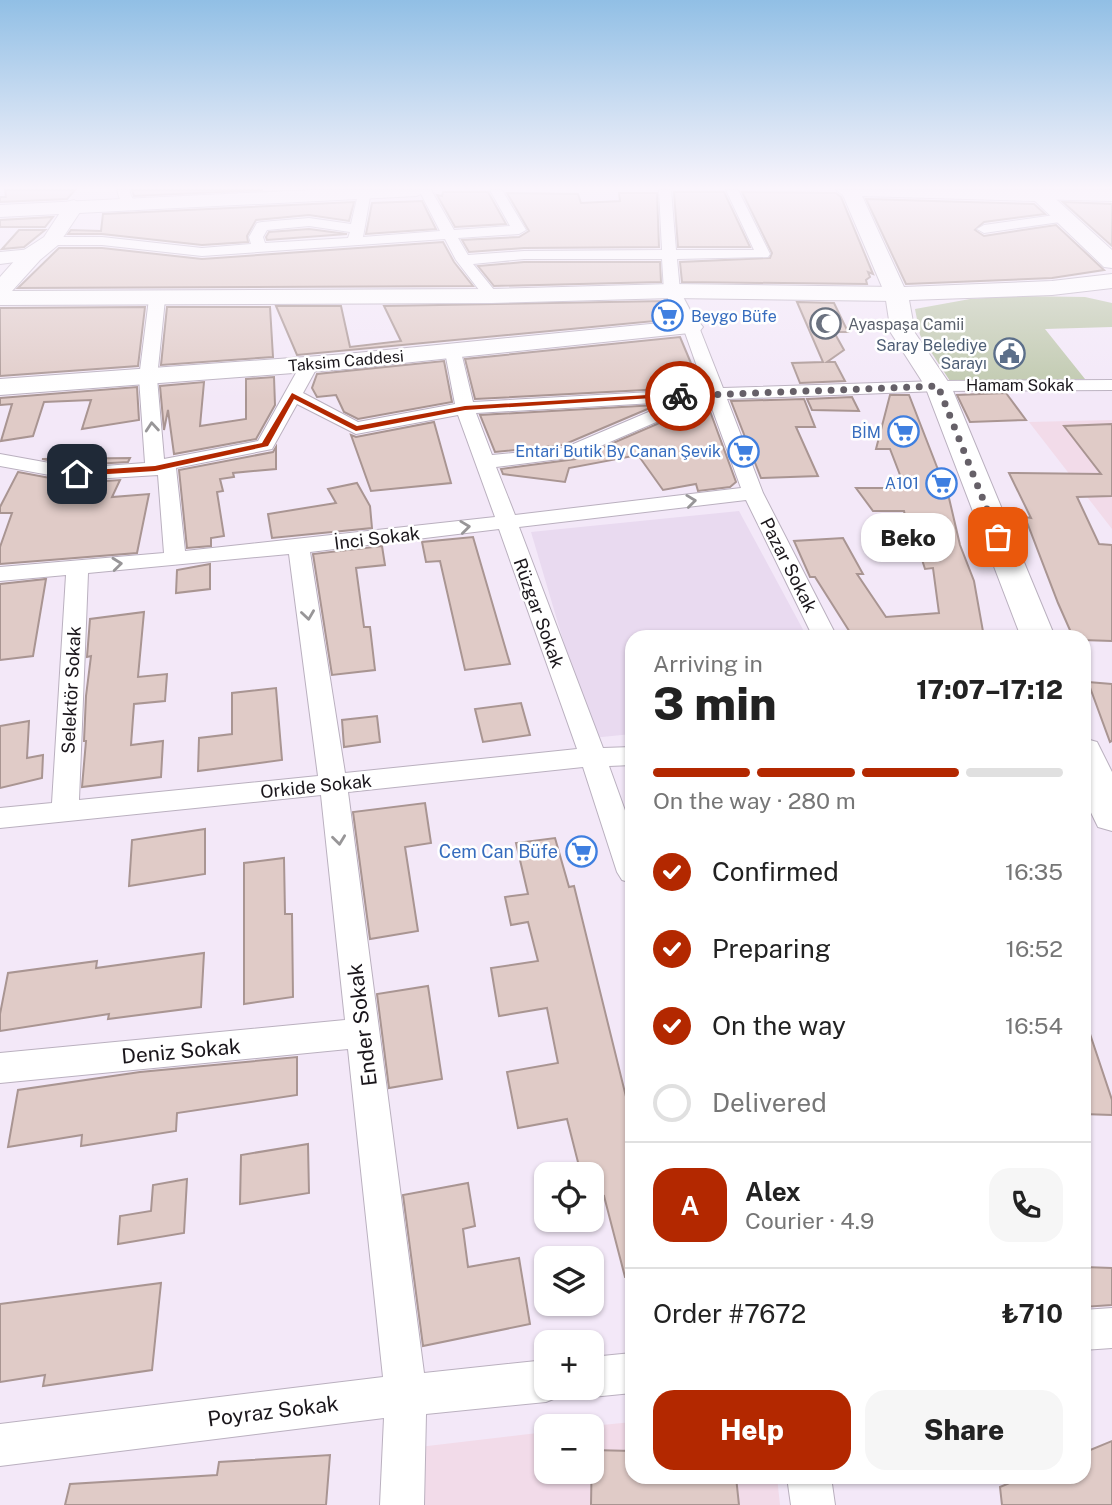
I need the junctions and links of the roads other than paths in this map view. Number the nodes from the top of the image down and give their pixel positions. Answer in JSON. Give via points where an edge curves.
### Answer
{"nodes":[{"id":1,"x":27,"y":260,"type":"edge"},
{"id":2,"x":463,"y":260,"type":"edge"},
{"id":3,"x":668,"y":260,"type":"edge"},
{"id":4,"x":881,"y":260,"type":"edge"},
{"id":5,"x":1112,"y":281,"type":"edge"},
{"id":6,"x":0,"y":291,"type":"edge"},
{"id":7,"x":671,"y":291,"type":"junction"},
{"id":8,"x":897,"y":294,"type":"junction"},
{"id":9,"x":491,"y":296,"type":"junction"},
{"id":10,"x":0,"y":298,"type":"edge"},
{"id":11,"x":157,"y":299,"type":"junction"},
{"id":12,"x":691,"y":327,"type":"junction"},
{"id":13,"x":453,"y":352,"type":"junction"},
{"id":14,"x":310,"y":364,"type":"junction"},
{"id":15,"x":148,"y":378,"type":"junction"},
{"id":16,"x":1112,"y":385,"type":"edge"},
{"id":17,"x":938,"y":386,"type":"junction"},
{"id":18,"x":0,"y":387,"type":"edge"},
{"id":19,"x":712,"y":394,"type":"junction"},
{"id":20,"x":292,"y":396,"type":"junction"},
{"id":21,"x":465,"y":408,"type":"junction"},
{"id":22,"x":0,"y":460,"type":"edge"},
{"id":23,"x":484,"y":462,"type":"junction"},
{"id":24,"x":155,"y":468,"type":"junction"},
{"id":25,"x":753,"y":493,"type":"junction"},
{"id":26,"x":505,"y":522,"type":"junction"},
{"id":27,"x":299,"y":547,"type":"junction"},
{"id":28,"x":175,"y":558,"type":"junction"},
{"id":29,"x":77,"y":568,"type":"junction"},
{"id":30,"x":0,"y":574,"type":"edge"},
{"id":31,"x":822,"y":630,"type":"edge"},
{"id":32,"x":1035,"y":630,"type":"edge"},
{"id":33,"x":625,"y":756,"type":"edge"},
{"id":34,"x":593,"y":757,"type":"junction"},
{"id":35,"x":1091,"y":769,"type":"edge"},
{"id":36,"x":333,"y":784,"type":"junction"},
{"id":37,"x":65,"y":811,"type":"junction"},
{"id":38,"x":1112,"y":816,"type":"edge"},
{"id":39,"x":0,"y":818,"type":"edge"},
{"id":40,"x":625,"y":851,"type":"edge"},
{"id":41,"x":363,"y":1033,"type":"junction"},
{"id":42,"x":0,"y":1068,"type":"edge"},
{"id":43,"x":1112,"y":1328,"type":"edge"},
{"id":44,"x":1091,"y":1329,"type":"edge"},
{"id":45,"x":625,"y":1374,"type":"edge"},
{"id":46,"x":604,"y":1376,"type":"edge"},
{"id":47,"x":534,"y":1382,"type":"edge"},
{"id":48,"x":406,"y":1395,"type":"junction"},
{"id":49,"x":0,"y":1445,"type":"edge"},
{"id":50,"x":810,"y":1484,"type":"edge"},
{"id":51,"x":402,"y":1505,"type":"edge"},
{"id":52,"x":813,"y":1505,"type":"edge"}],
"edges":[{"from":1,"to":6,"type":"main road"},
{"from":2,"to":9,"type":"street"},
{"from":3,"to":7,"type":"street"},
{"from":4,"to":8,"type":"main road"},
{"from":5,"to":8,"type":"main road"},
{"from":7,"to":8,"type":"main road"},
{"from":7,"to":9,"type":"main road"},
{"from":7,"to":12,"type":"street","name":"Pazar Sokak"},
{"from":8,"to":17,"type":"main road","via":[[903,333]]},
{"from":9,"to":11,"type":"main road"},
{"from":10,"to":11,"type":"main road"},
{"from":11,"to":15,"type":"street"},
{"from":12,"to":13,"type":"main road","name":"Taksim Caddesi"},
{"from":12,"to":19,"type":"street","name":"Pazar Sokak"},
{"from":13,"to":14,"type":"main road","name":"Taksim Caddesi"},
{"from":13,"to":21,"type":"street","name":"Rüzgar Sokak"},
{"from":14,"to":15,"type":"main road","name":"Taksim Caddesi"},
{"from":14,"to":20,"type":"street"},
{"from":15,"to":18,"type":"main road","name":"Taksim Caddesi"},
{"from":24,"to":15,"type":"street","one_way":true},
{"from":16,"to":17,"type":"street","name":"Hamam Sokak"},
{"from":17,"to":19,"type":"street","name":"Hamam Sokak"},
{"from":17,"to":32,"type":"main road"},
{"from":19,"to":21,"type":"street","name":"Hamam Sokak"},
{"from":19,"to":23,"type":"street","via":[[568,453]]},
{"from":19,"to":25,"type":"street","name":"Pazar Sokak"},
{"from":20,"to":21,"type":"street","name":"Hamam Sokak","via":[[356,428]]},
{"from":20,"to":24,"type":"street","via":[[265,444]]},
{"from":21,"to":23,"type":"street","name":"Rüzgar Sokak"},
{"from":22,"to":24,"type":"street","via":[[77,474]]},
{"from":23,"to":26,"type":"street","name":"Rüzgar Sokak"},
{"from":24,"to":28,"type":"street","via":[[168,471]]},
{"from":26,"to":25,"type":"street","name":"İnci Sokak","one_way":true},
{"from":25,"to":31,"type":"street","name":"Pazar Sokak"},
{"from":27,"to":26,"type":"street","name":"İnci Sokak","one_way":true},
{"from":26,"to":34,"type":"street","name":"Rüzgar Sokak"},
{"from":27,"to":28,"type":"street","name":"İnci Sokak"},
{"from":27,"to":36,"type":"street","name":"Ender Sokak","one_way":true},
{"from":29,"to":28,"type":"street","name":"İnci Sokak","one_way":true},
{"from":29,"to":30,"type":"street","name":"İnci Sokak"},
{"from":29,"to":37,"type":"street","name":"Selektör Sokak"},
{"from":33,"to":34,"type":"street","name":"Orkide Sokak"},
{"from":34,"to":36,"type":"street","name":"Orkide Sokak"},
{"from":34,"to":40,"type":"street","name":"Rüzgar Sokak"},
{"from":35,"to":38,"type":"main road"},
{"from":36,"to":37,"type":"street","name":"Orkide Sokak"},
{"from":36,"to":41,"type":"street","name":"Ender Sokak","one_way":true},
{"from":37,"to":39,"type":"street","name":"Orkide Sokak"},
{"from":41,"to":42,"type":"street","name":"Deniz Sokak"},
{"from":41,"to":48,"type":"street","name":"Ender Sokak"},
{"from":43,"to":44,"type":"street"},
{"from":45,"to":46,"type":"street"},
{"from":47,"to":48,"type":"street","name":"Poyraz Sokak"},
{"from":48,"to":49,"type":"street","name":"Poyraz Sokak"},
{"from":48,"to":51,"type":"street","name":"Ender Sokak"},
{"from":50,"to":52,"type":"street"}]}
